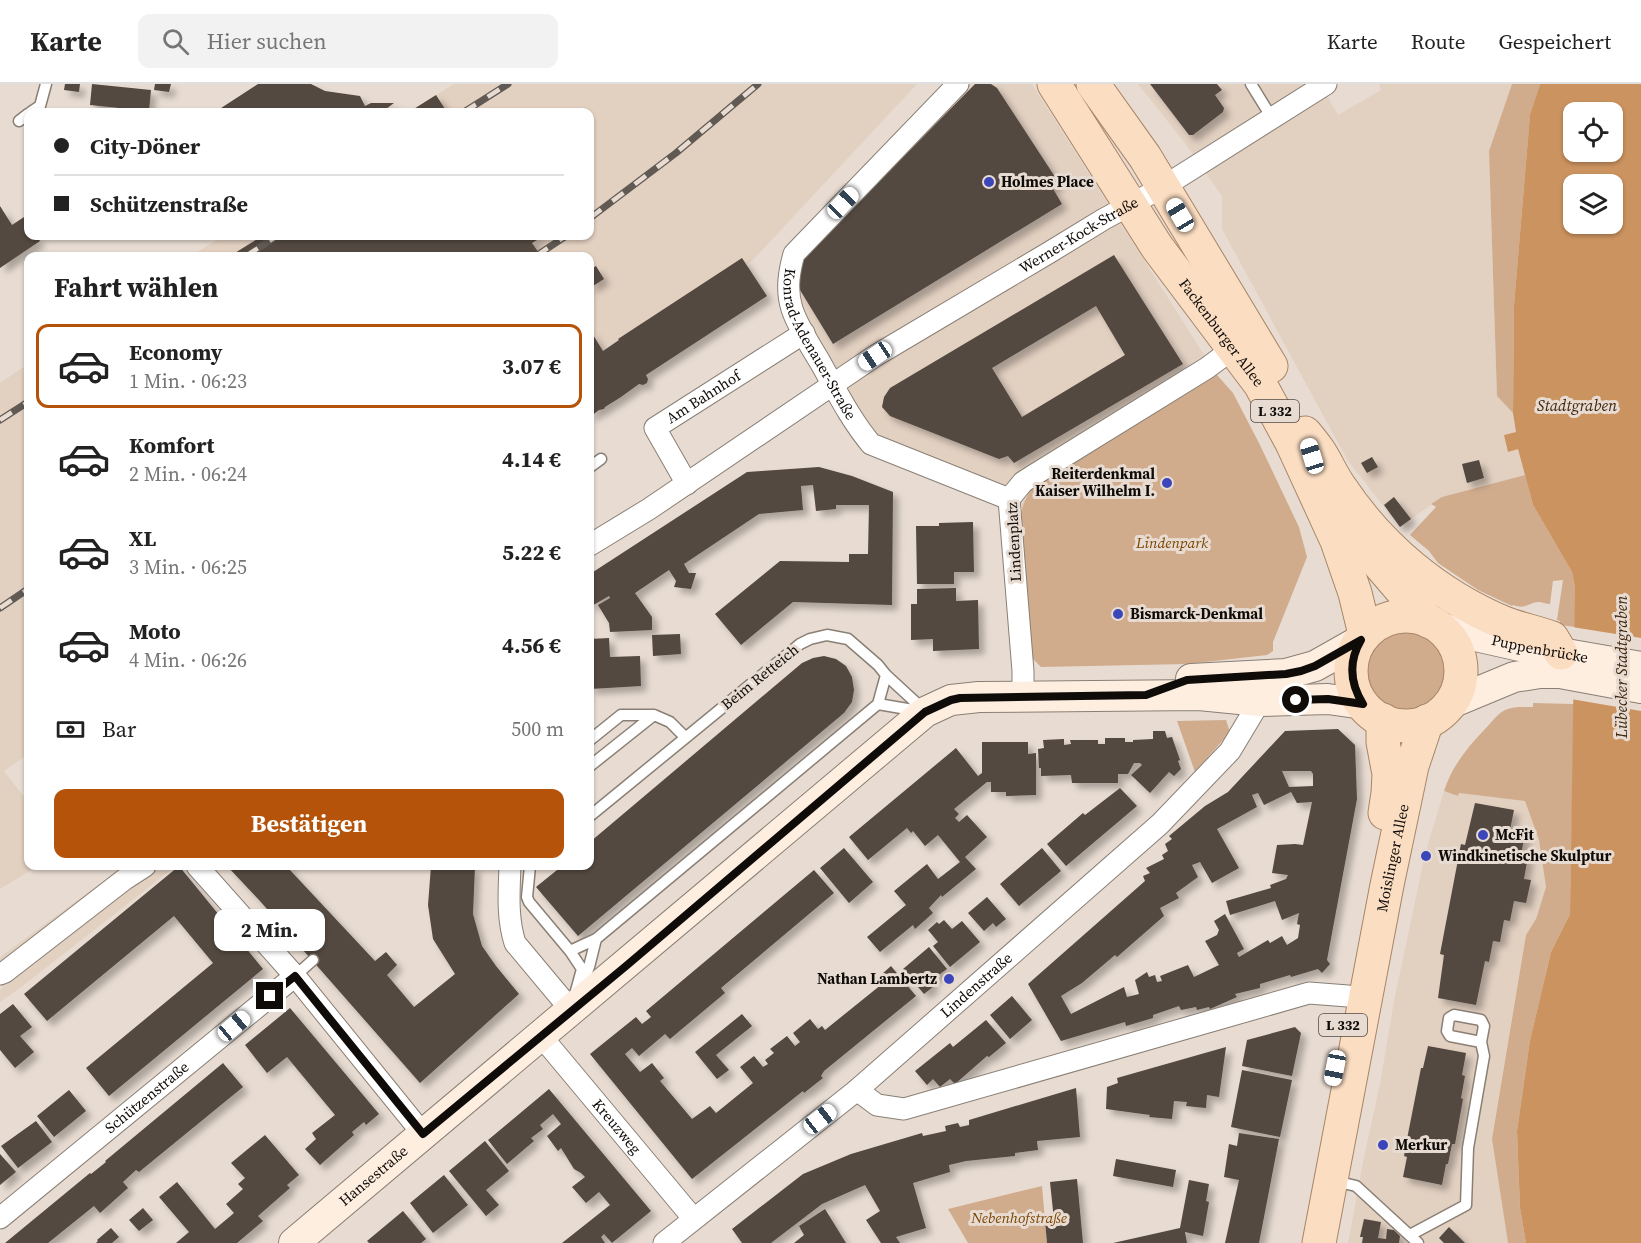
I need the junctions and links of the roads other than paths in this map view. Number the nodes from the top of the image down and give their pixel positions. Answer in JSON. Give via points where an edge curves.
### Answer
{"nodes":[{"id":1,"x":46,"y":84,"type":"edge"},
{"id":2,"x":958,"y":84,"type":"edge"},
{"id":3,"x":1054,"y":84,"type":"edge"},
{"id":4,"x":1093,"y":84,"type":"edge"},
{"id":5,"x":1251,"y":84,"type":"edge"},
{"id":6,"x":1326,"y":84,"type":"edge"},
{"id":7,"x":37,"y":108,"type":"edge"},
{"id":8,"x":1272,"y":118,"type":"junction"},
{"id":9,"x":1163,"y":187,"type":"junction"},
{"id":10,"x":1131,"y":204,"type":"junction"},
{"id":11,"x":804,"y":333,"type":"junction"},
{"id":12,"x":1234,"y":348,"type":"junction"},
{"id":13,"x":833,"y":384,"type":"junction"},
{"id":14,"x":1304,"y":431,"type":"junction"},
{"id":15,"x":601,"y":459,"type":"dead end"},
{"id":16,"x":594,"y":464,"type":"edge"},
{"id":17,"x":687,"y":484,"type":"junction"},
{"id":18,"x":1009,"y":499,"type":"junction"},
{"id":19,"x":594,"y":543,"type":"edge"},
{"id":20,"x":1434,"y":624,"type":"junction"},
{"id":21,"x":1363,"y":637,"type":"junction"},
{"id":22,"x":1560,"y":663,"type":"junction"},
{"id":23,"x":1641,"y":667,"type":"edge"},
{"id":24,"x":886,"y":675,"type":"junction"},
{"id":25,"x":1641,"y":688,"type":"edge"},
{"id":26,"x":1146,"y":695,"type":"junction"},
{"id":27,"x":1023,"y":696,"type":"junction"},
{"id":28,"x":1260,"y":701,"type":"junction"},
{"id":29,"x":878,"y":704,"type":"junction"},
{"id":30,"x":925,"y":712,"type":"junction"},
{"id":31,"x":1373,"y":712,"type":"junction"},
{"id":32,"x":1438,"y":713,"type":"junction"},
{"id":33,"x":654,"y":714,"type":"junction"},
{"id":34,"x":594,"y":737,"type":"edge"},
{"id":35,"x":685,"y":737,"type":"junction"},
{"id":36,"x":594,"y":763,"type":"edge"},
{"id":37,"x":594,"y":813,"type":"edge"},
{"id":38,"x":139,"y":870,"type":"edge"},
{"id":39,"x":510,"y":870,"type":"edge"},
{"id":40,"x":530,"y":870,"type":"edge"},
{"id":41,"x":198,"y":874,"type":"edge"},
{"id":42,"x":596,"y":939,"type":"junction"},
{"id":43,"x":570,"y":951,"type":"junction"},
{"id":44,"x":313,"y":960,"type":"dead end"},
{"id":45,"x":0,"y":974,"type":"edge"},
{"id":46,"x":295,"y":976,"type":"junction"},
{"id":47,"x":1357,"y":997,"type":"junction"},
{"id":48,"x":571,"y":1010,"type":"junction"},
{"id":49,"x":541,"y":1036,"type":"junction"},
{"id":50,"x":1481,"y":1042,"type":"dead end"},
{"id":51,"x":857,"y":1090,"type":"junction"},
{"id":52,"x":423,"y":1134,"type":"junction"},
{"id":53,"x":1323,"y":1178,"type":"junction"},
{"id":54,"x":0,"y":1218,"type":"edge"},
{"id":55,"x":693,"y":1218,"type":"junction"},
{"id":56,"x":1410,"y":1235,"type":"junction"},
{"id":57,"x":294,"y":1243,"type":"edge"},
{"id":58,"x":664,"y":1243,"type":"edge"},
{"id":59,"x":1301,"y":1243,"type":"edge"},
{"id":60,"x":1319,"y":1243,"type":"edge"},
{"id":61,"x":1418,"y":1243,"type":"edge"}],
"edges":[{"from":1,"to":7,"type":"lane"},
{"from":2,"to":11,"type":"street","name":"Konrad-Adenauer-Straße","via":[[794,254],[788,285],[792,308]]},
{"from":3,"to":10,"type":"main road","name":"Fackenburger Allee","number":"L 332"},
{"from":4,"to":9,"type":"main road","name":"Fackenburger Allee","number":"L 332"},
{"from":5,"to":8,"type":"lane"},
{"from":6,"to":8,"type":"street","name":"Werner-Kock-Straße"},
{"from":8,"to":9,"type":"street","name":"Werner-Kock-Straße"},
{"from":9,"to":10,"type":"street","name":"Werner-Kock-Straße"},
{"from":9,"to":14,"type":"main road","name":"Fackenburger Allee","number":"L 332","via":[[1273,369]]},
{"from":10,"to":12,"type":"main road","name":"Fackenburger Allee","number":"L 332","via":[[1157,247]]},
{"from":10,"to":13,"type":"street","name":"Werner-Kock-Straße"},
{"from":11,"to":13,"type":"street","name":"Konrad-Adenauer-Straße"},
{"from":11,"to":17,"type":"street","name":"Am Bahnhof","via":[[656,428]]},
{"from":12,"to":18,"type":"street","name":"Lindenplatz","via":[[1034,474]]},
{"from":12,"to":21,"type":"main road","name":"Fackenburger Allee","number":"L 332","via":[[1260,384],[1315,494],[1355,593]]},
{"from":13,"to":17,"type":"street"},
{"from":13,"to":18,"type":"street","name":"Konrad-Adenauer-Straße","via":[[871,444]]},
{"from":14,"to":20,"type":"main road","name":"Fackenburger Allee","number":"L 332","via":[[1312,456],[1362,544]]},
{"from":14,"to":22,"type":"main road","via":[[1370,526],[1405,561],[1433,584],[1476,610],[1552,638]]},
{"from":15,"to":16,"type":"lane"},
{"from":17,"to":19,"type":"street"},
{"from":18,"to":27,"type":"street","name":"Lindenplatz"},
{"from":20,"to":21,"type":"main road","via":[[1412,616],[1395,617]]},
{"from":20,"to":22,"type":"street","name":"Puppenbrücke","via":[[1520,646]]},
{"from":20,"to":32,"type":"main road","number":"L 332","via":[[1454,645],[1461,667],[1460,683]]},
{"from":21,"to":26,"type":"street","via":[[1301,671],[1187,680]]},
{"from":21,"to":31,"type":"main road","number":"L 332","via":[[1354,656],[1352,675],[1354,686]]},
{"from":22,"to":23,"type":"street","name":"Puppenbrücke"},
{"from":22,"to":25,"type":"street","name":"Puppenbrücke"},
{"from":22,"to":32,"type":"street","name":"Puppenbrücke","via":[[1540,673],[1514,677]]},
{"from":24,"to":29,"type":"lane"},
{"from":24,"to":30,"type":"lane","name":"Beim Retteich"},
{"from":24,"to":35,"type":"lane","name":"Beim Retteich","via":[[848,639],[810,639]]},
{"from":26,"to":27,"type":"street"},
{"from":26,"to":28,"type":"street"},
{"from":27,"to":30,"type":"street","name":"Hansestraße","via":[[960,698]]},
{"from":28,"to":31,"type":"street","via":[[1328,699]]},
{"from":28,"to":51,"type":"street","name":"Lindenstraße","via":[[1230,751],[1160,824]]},
{"from":29,"to":30,"type":"lane"},
{"from":29,"to":42,"type":"lane"},
{"from":30,"to":48,"type":"street","name":"Hansestraße"},
{"from":31,"to":32,"type":"main road","via":[[1405,725]]},
{"from":31,"to":47,"type":"main road","name":"Moislinger Allee","number":"L 332","via":[[1389,774],[1388,793]]},
{"from":32,"to":47,"type":"main road","name":"Moislinger Allee","number":"L 332","via":[[1412,766]]},
{"from":33,"to":34,"type":"lane","via":[[621,715]]},
{"from":33,"to":35,"type":"lane","via":[[670,722]]},
{"from":33,"to":36,"type":"lane"},
{"from":35,"to":37,"type":"lane","name":"Beim Retteich"},
{"from":38,"to":45,"type":"street"},
{"from":39,"to":48,"type":"street","via":[[509,911],[515,943]]},
{"from":40,"to":43,"type":"lane","via":[[529,902]]},
{"from":41,"to":46,"type":"street"},
{"from":42,"to":43,"type":"lane"},
{"from":42,"to":48,"type":"lane"},
{"from":43,"to":48,"type":"lane","via":[[582,969]]},
{"from":44,"to":46,"type":"lane"},
{"from":46,"to":52,"type":"street"},
{"from":46,"to":54,"type":"street","name":"Schützenstraße"},
{"from":47,"to":51,"type":"street","via":[[1309,993],[904,1109],[878,1105]]},
{"from":47,"to":53,"type":"main road","name":"Moislinger Allee","number":"L 332"},
{"from":48,"to":49,"type":"street","name":"Hansestraße"},
{"from":49,"to":52,"type":"street","name":"Hansestraße"},
{"from":49,"to":55,"type":"street","name":"Kreuzweg"},
{"from":50,"to":56,"type":"lane","via":[[1484,1056],[1468,1148],[1466,1205]]},
{"from":51,"to":55,"type":"street","name":"Lindenstraße"},
{"from":52,"to":57,"type":"street","name":"Hansestraße"},
{"from":53,"to":56,"type":"lane","via":[[1356,1186]]},
{"from":53,"to":59,"type":"main road","name":"Moislinger Allee","number":"L 332"},
{"from":53,"to":60,"type":"main road","name":"Moislinger Allee","number":"L 332"},
{"from":55,"to":58,"type":"street","name":"Lindenstraße"},
{"from":56,"to":61,"type":"lane"}]}
